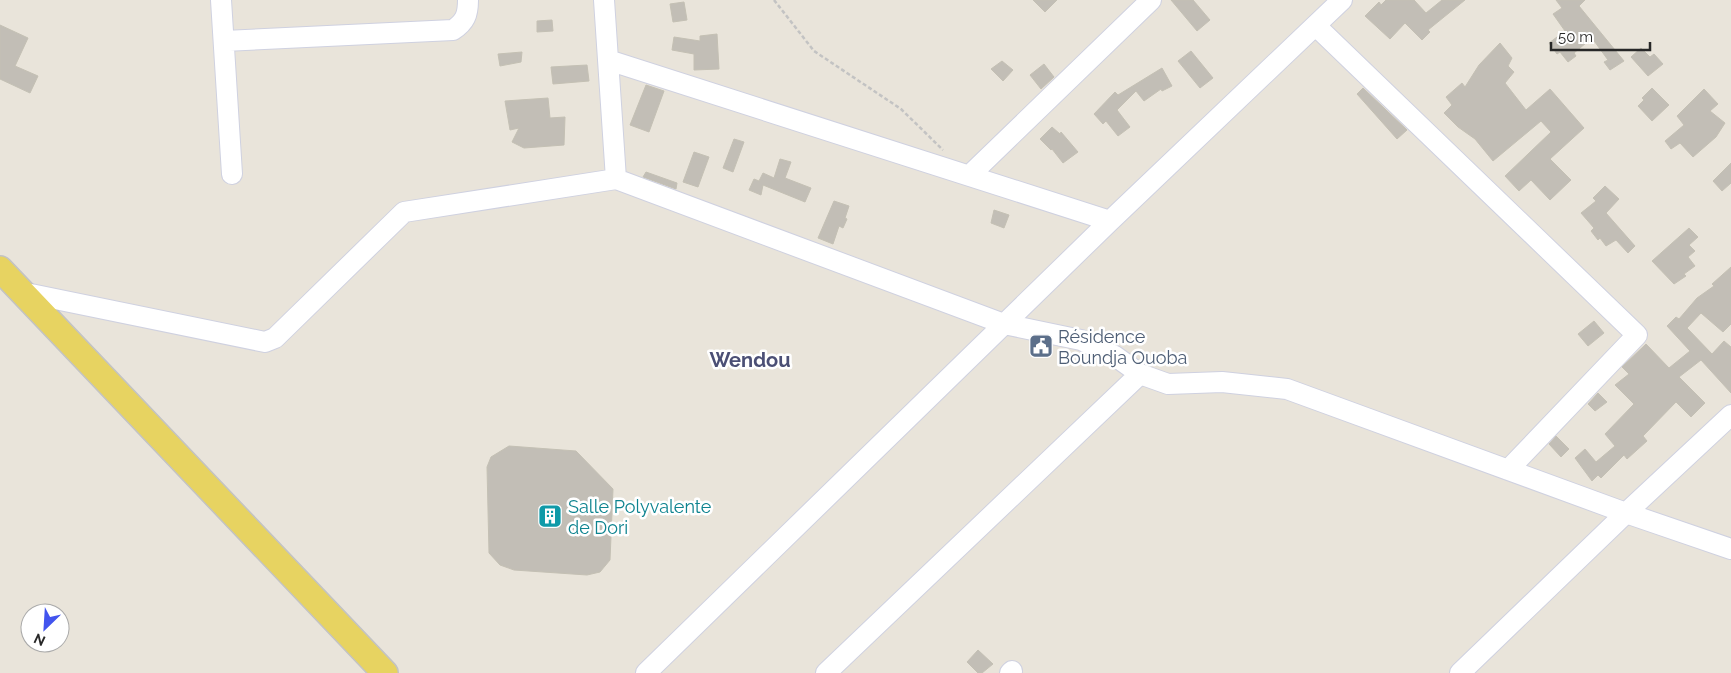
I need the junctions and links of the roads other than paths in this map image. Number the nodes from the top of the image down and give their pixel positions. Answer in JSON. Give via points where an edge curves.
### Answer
{"nodes":[{"id":1,"x":221,"y":0,"type":"edge"},
{"id":2,"x":468,"y":0,"type":"edge"},
{"id":3,"x":604,"y":0,"type":"edge"},
{"id":4,"x":1151,"y":0,"type":"edge"},
{"id":5,"x":1342,"y":0,"type":"edge"},
{"id":6,"x":1316,"y":26,"type":"junction"},
{"id":7,"x":224,"y":41,"type":"junction"},
{"id":8,"x":608,"y":60,"type":"junction"},
{"id":9,"x":232,"y":174,"type":"dead end"},
{"id":10,"x":970,"y":175,"type":"junction"},
{"id":11,"x":616,"y":179,"type":"junction"},
{"id":12,"x":1110,"y":220,"type":"junction"},
{"id":13,"x":0,"y":269,"type":"edge"},
{"id":14,"x":21,"y":292,"type":"junction"},
{"id":15,"x":1004,"y":324,"type":"junction"},
{"id":16,"x":1140,"y":374,"type":"junction"},
{"id":17,"x":1731,"y":415,"type":"edge"},
{"id":18,"x":1508,"y":470,"type":"junction"},
{"id":19,"x":1626,"y":513,"type":"junction"},
{"id":20,"x":1731,"y":549,"type":"edge"},
{"id":21,"x":385,"y":673,"type":"edge"},
{"id":22,"x":646,"y":673,"type":"edge"},
{"id":23,"x":826,"y":673,"type":"edge"},
{"id":24,"x":1460,"y":673,"type":"edge"}],
"edges":[{"from":1,"to":7,"type":"street"},
{"from":2,"to":7,"type":"street","via":[[463,23],[453,30]]},
{"from":3,"to":8,"type":"street"},
{"from":4,"to":10,"type":"street"},
{"from":5,"to":6,"type":"street"},
{"from":6,"to":12,"type":"street"},
{"from":6,"to":18,"type":"street","via":[[1637,335]]},
{"from":7,"to":9,"type":"street"},
{"from":8,"to":10,"type":"street"},
{"from":8,"to":11,"type":"street"},
{"from":10,"to":12,"type":"street"},
{"from":11,"to":14,"type":"street","via":[[404,212],[275,338],[265,342]]},
{"from":11,"to":15,"type":"street"},
{"from":12,"to":15,"type":"street"},
{"from":13,"to":14,"type":"main road"},
{"from":14,"to":21,"type":"main road"},
{"from":15,"to":16,"type":"street","via":[[1081,340],[1114,356]]},
{"from":15,"to":22,"type":"street"},
{"from":16,"to":18,"type":"street","via":[[1168,384],[1222,382],[1288,389]]},
{"from":16,"to":23,"type":"street"},
{"from":17,"to":19,"type":"street"},
{"from":18,"to":19,"type":"street"},
{"from":19,"to":20,"type":"street"},
{"from":19,"to":24,"type":"street"}]}
